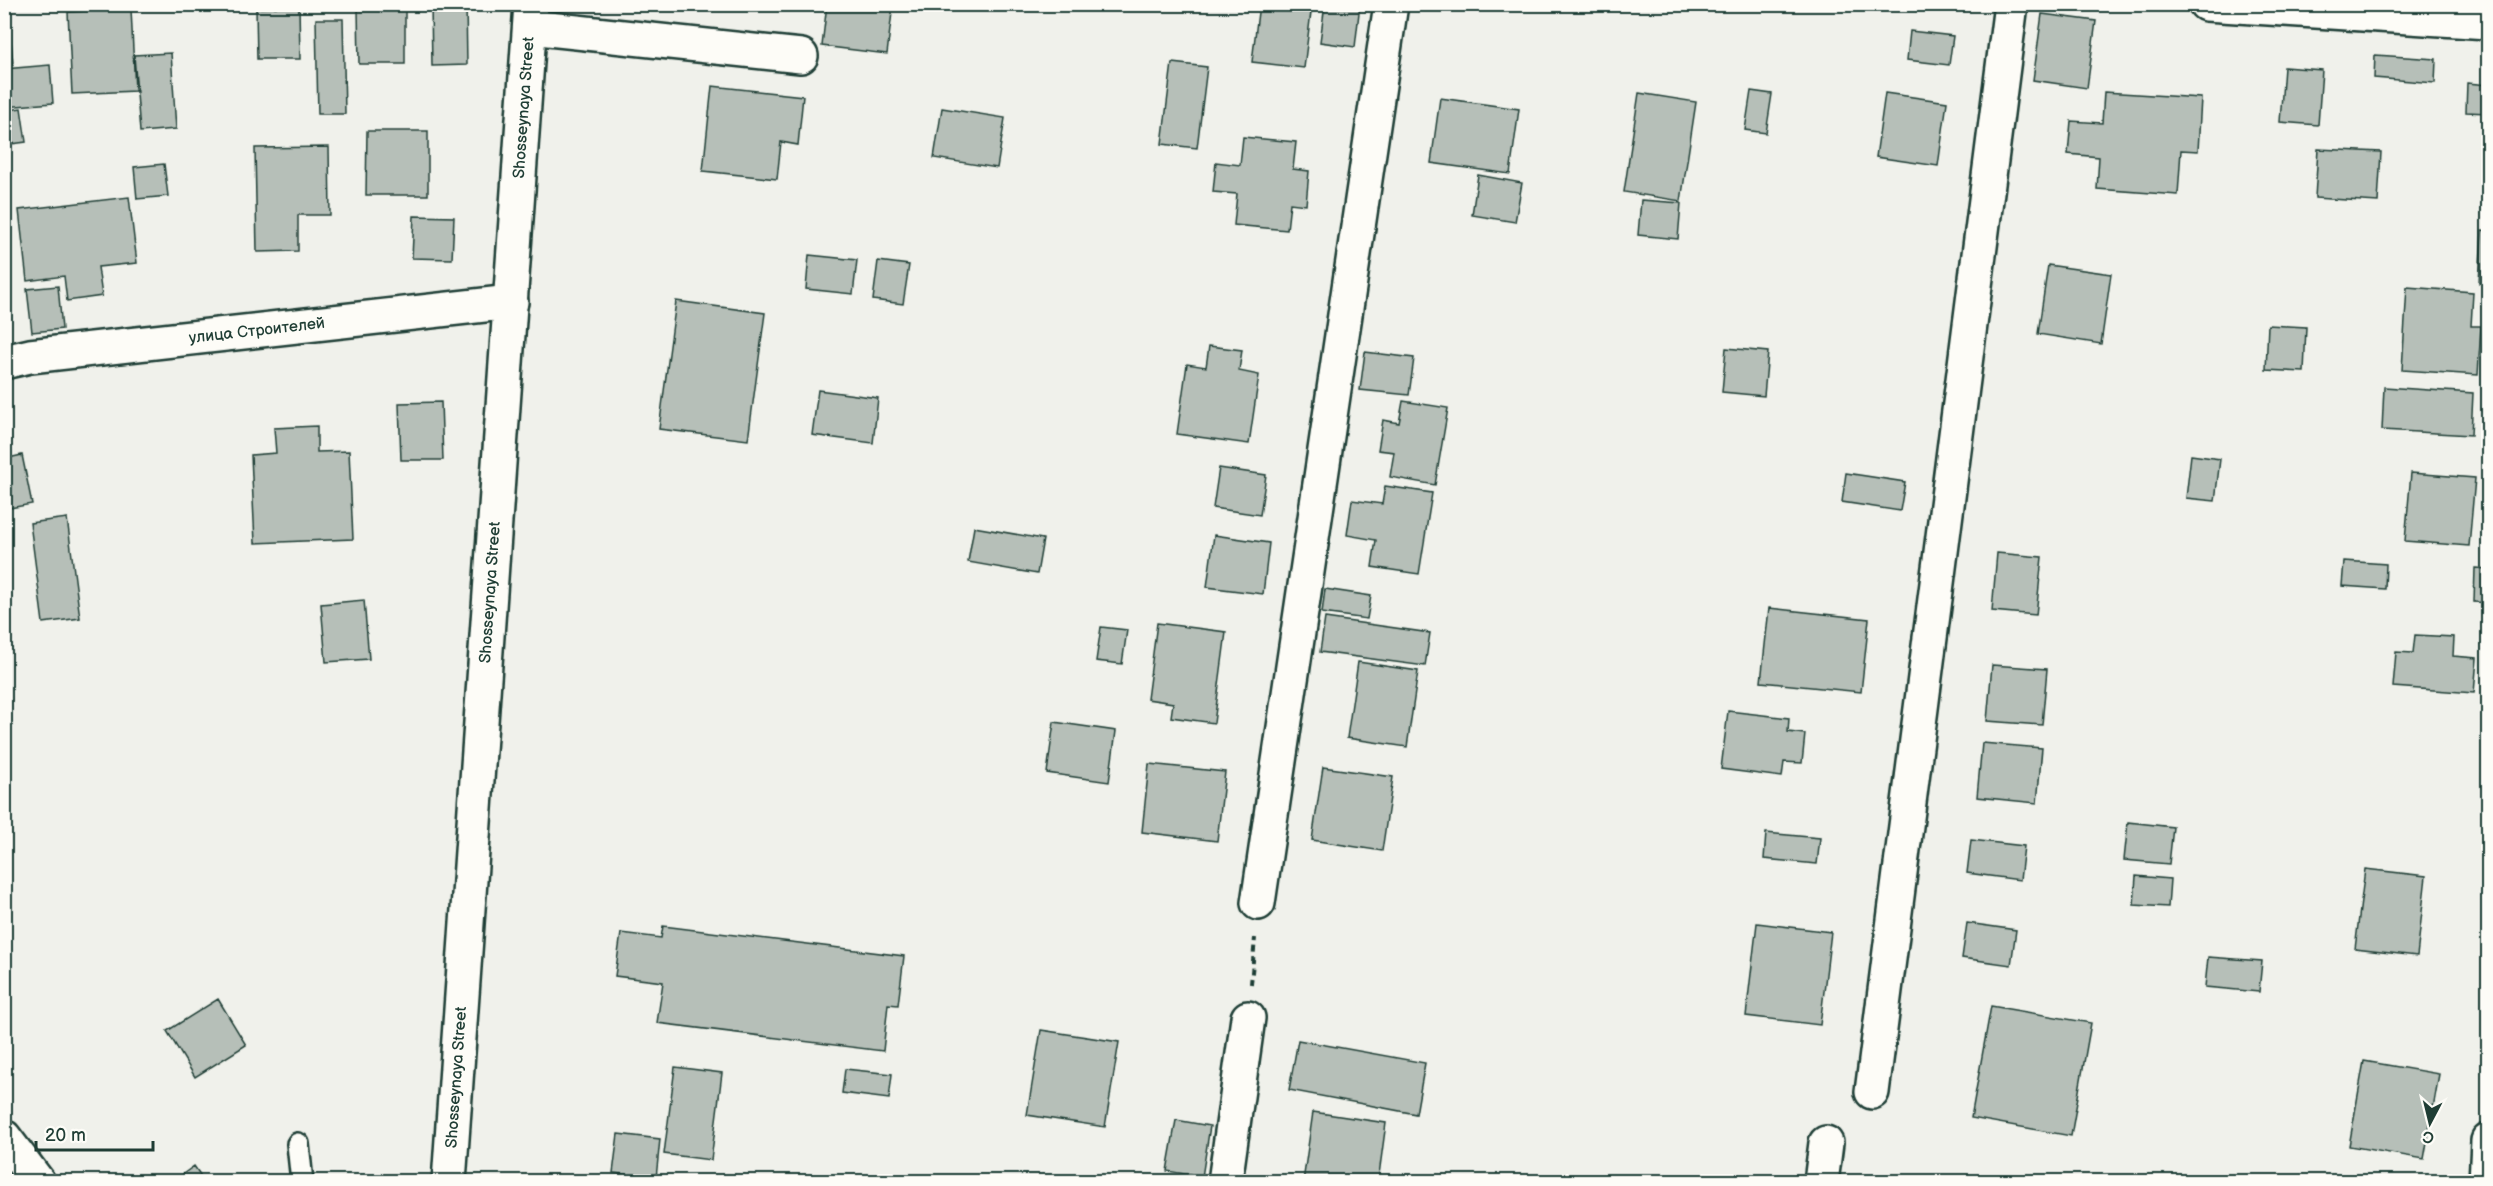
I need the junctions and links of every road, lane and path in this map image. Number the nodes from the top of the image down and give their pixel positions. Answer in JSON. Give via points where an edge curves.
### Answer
{"nodes":[{"id":1,"x":1391,"y":4,"type":"edge"},
{"id":2,"x":2011,"y":4,"type":"edge"},
{"id":3,"x":2206,"y":4,"type":"edge"},
{"id":4,"x":531,"y":16,"type":"edge"},
{"id":5,"x":2488,"y":22,"type":"edge"},
{"id":6,"x":801,"y":56,"type":"dead end"},
{"id":7,"x":511,"y":302,"type":"junction"},
{"id":8,"x":4,"y":362,"type":"edge"},
{"id":9,"x":1258,"y":903,"type":"joint"},
{"id":10,"x":1248,"y":1018,"type":"joint"},
{"id":11,"x":1872,"y":1092,"type":"dead end"},
{"id":12,"x":4,"y":1137,"type":"edge"},
{"id":13,"x":2488,"y":1141,"type":"edge"},
{"id":14,"x":1826,"y":1143,"type":"dead end"},
{"id":15,"x":298,"y":1144,"type":"dead end"},
{"id":16,"x":38,"y":1182,"type":"edge"},
{"id":17,"x":302,"y":1182,"type":"edge"},
{"id":18,"x":449,"y":1182,"type":"edge"},
{"id":19,"x":1225,"y":1182,"type":"edge"},
{"id":20,"x":1821,"y":1182,"type":"edge"},
{"id":21,"x":2486,"y":1182,"type":"edge"}],
"edges":[{"from":1,"to":9,"type":"street"},
{"from":2,"to":11,"type":"street"},
{"from":3,"to":5,"type":"street"},
{"from":4,"to":6,"type":"street"},
{"from":4,"to":7,"type":"street","name":"Shosseynaya Street"},
{"from":7,"to":8,"type":"street","name":"улица Строителей"},
{"from":7,"to":18,"type":"street","name":"Shosseynaya Street"},
{"from":9,"to":10,"type":"path"},
{"from":10,"to":19,"type":"street"},
{"from":12,"to":16,"type":"street"},
{"from":13,"to":21,"type":"street"},
{"from":14,"to":20,"type":"street"},
{"from":15,"to":17,"type":"lane"}]}
